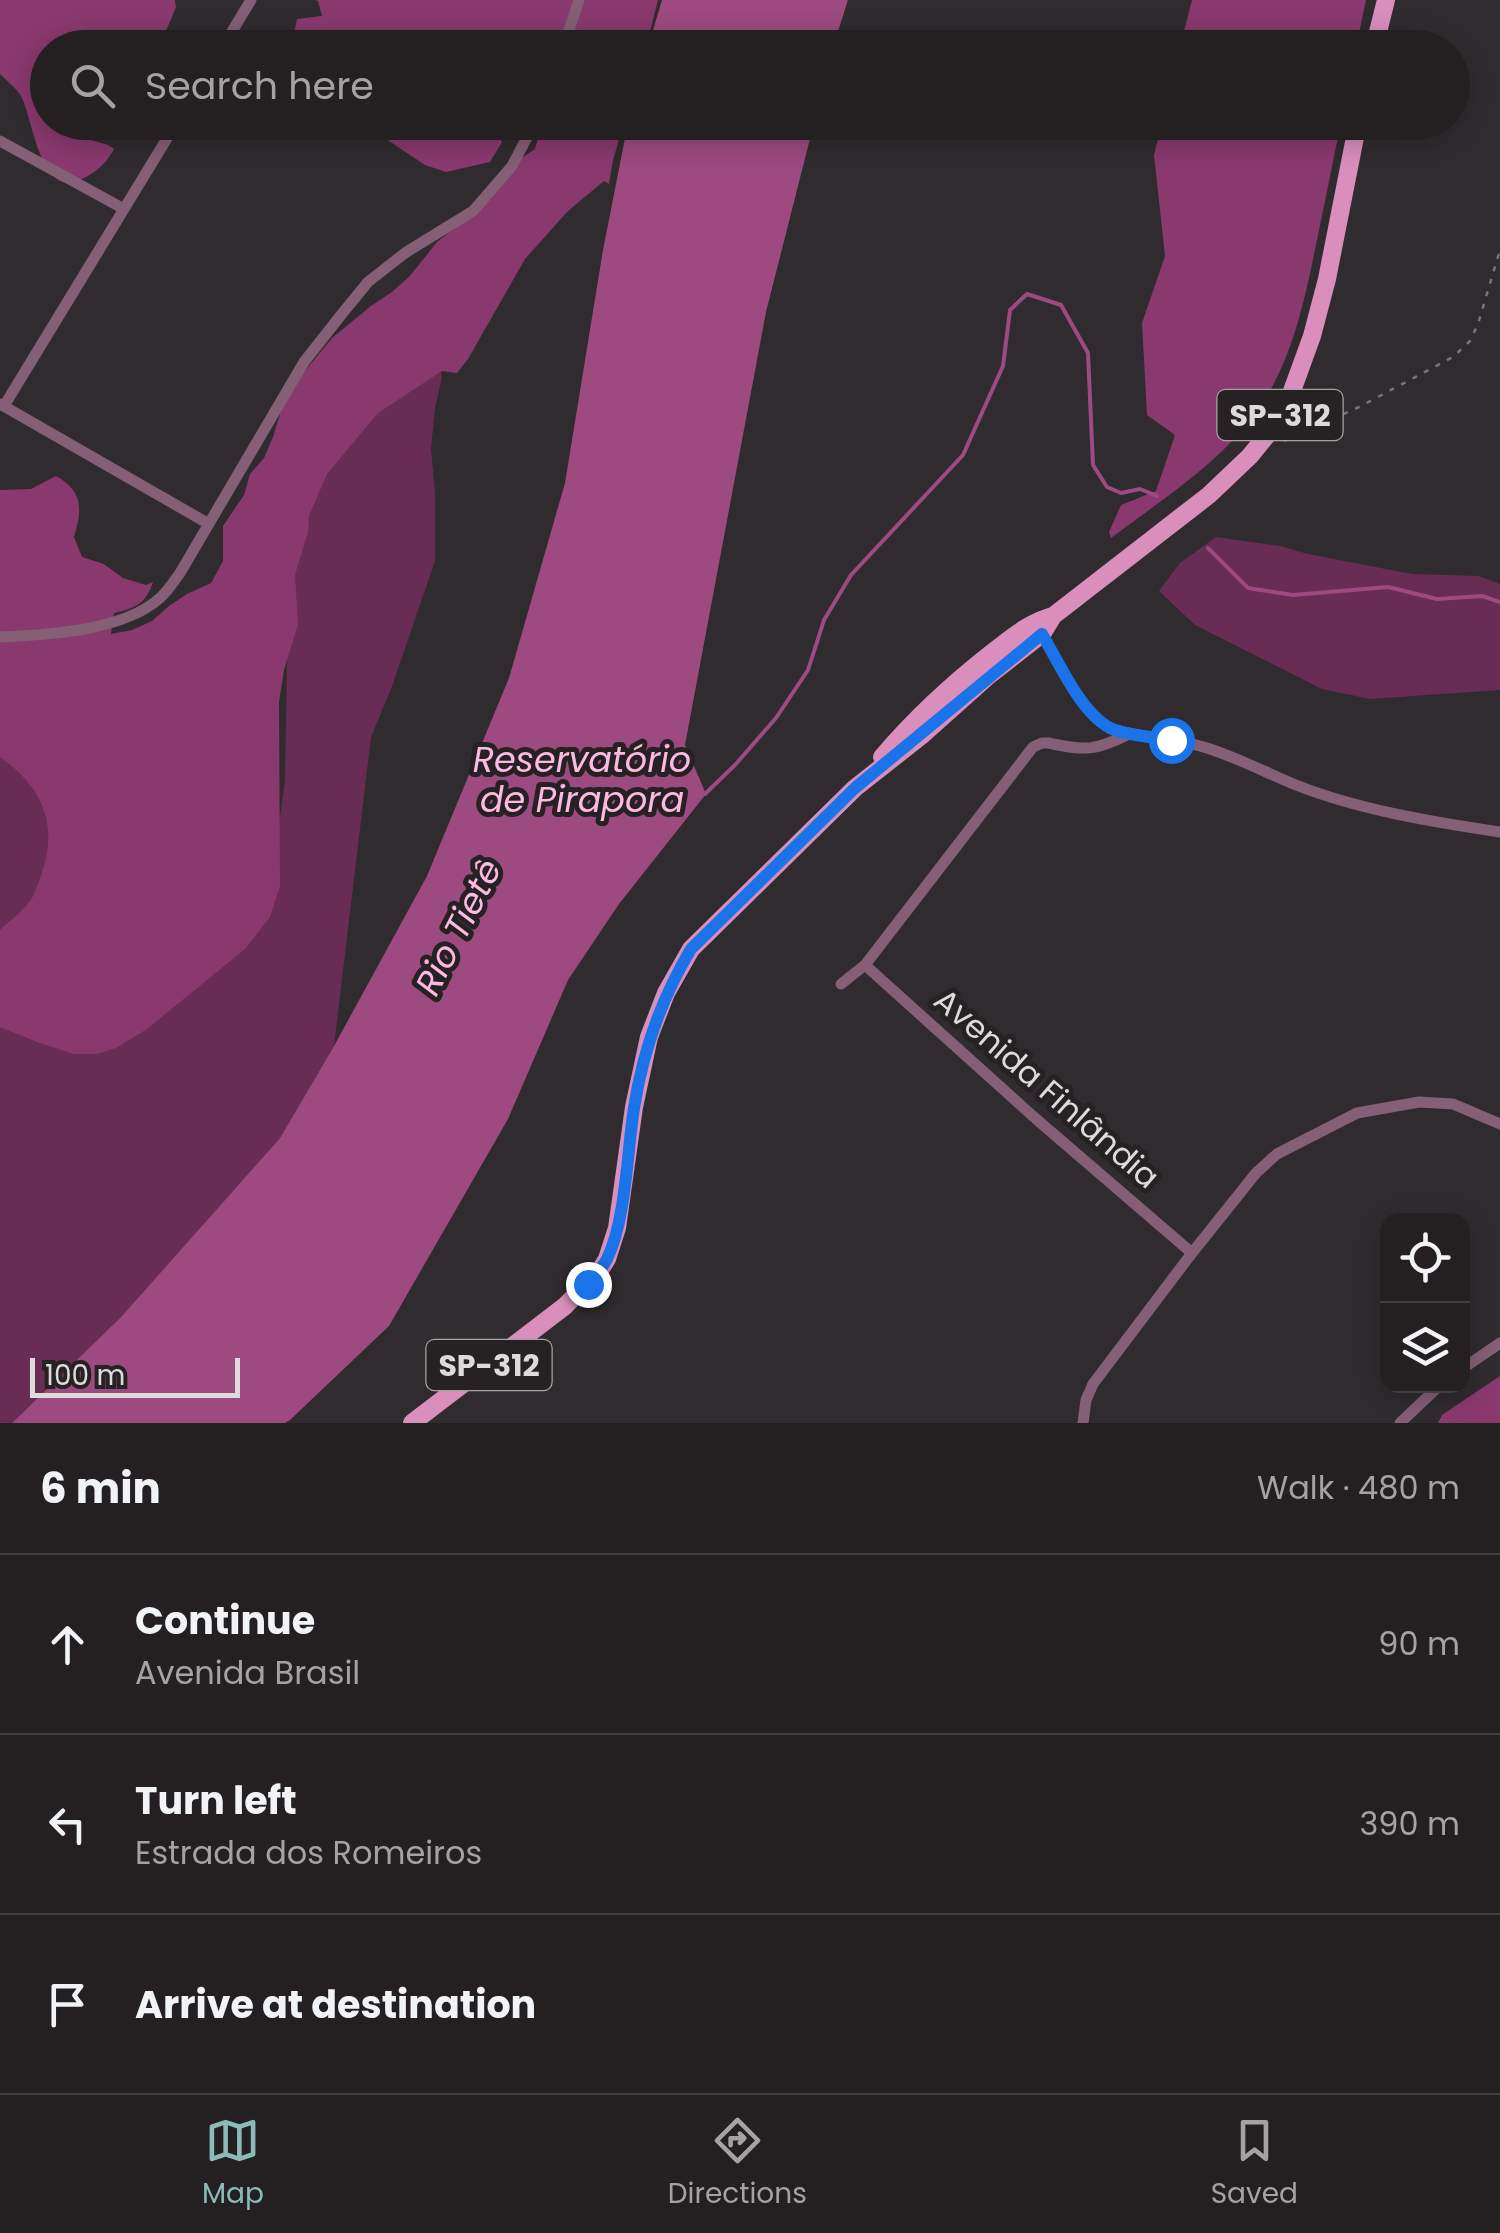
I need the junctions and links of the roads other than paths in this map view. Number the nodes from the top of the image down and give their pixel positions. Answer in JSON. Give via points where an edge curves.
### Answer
{"nodes":[{"id":1,"x":251,"y":0,"type":"edge"},
{"id":2,"x":579,"y":0,"type":"edge"},
{"id":3,"x":1386,"y":0,"type":"edge"},
{"id":4,"x":233,"y":30,"type":"edge"},
{"id":5,"x":570,"y":30,"type":"edge"},
{"id":6,"x":1378,"y":30,"type":"edge"},
{"id":7,"x":165,"y":140,"type":"edge"},
{"id":8,"x":525,"y":140,"type":"edge"},
{"id":9,"x":1354,"y":140,"type":"edge"},
{"id":10,"x":0,"y":141,"type":"edge"},
{"id":11,"x":124,"y":209,"type":"junction"},
{"id":12,"x":2,"y":405,"type":"edge"},
{"id":13,"x":209,"y":524,"type":"junction"},
{"id":14,"x":1038,"y":628,"type":"junction"},
{"id":15,"x":0,"y":637,"type":"edge"},
{"id":16,"x":1129,"y":734,"type":"junction"},
{"id":17,"x":1500,"y":832,"type":"edge"},
{"id":18,"x":865,"y":966,"type":"junction"},
{"id":19,"x":842,"y":984,"type":"dead end"},
{"id":20,"x":1500,"y":1124,"type":"edge"},
{"id":21,"x":1192,"y":1252,"type":"junction"},
{"id":22,"x":1500,"y":1343,"type":"edge"},
{"id":23,"x":1470,"y":1364,"type":"edge"},
{"id":24,"x":1432,"y":1393,"type":"edge"},
{"id":25,"x":412,"y":1423,"type":"edge"},
{"id":26,"x":1083,"y":1423,"type":"edge"},
{"id":27,"x":1400,"y":1423,"type":"edge"}],
"edges":[{"from":1,"to":4,"type":"street"},
{"from":2,"to":5,"type":"street"},
{"from":3,"to":6,"type":"main road"},
{"from":7,"to":11,"type":"street"},
{"from":8,"to":13,"type":"street","via":[[473,211],[368,282],[304,362]]},
{"from":9,"to":14,"type":"main road","number":"SP-312","via":[[1312,336],[1272,429],[1208,495]]},
{"from":10,"to":11,"type":"street"},
{"from":11,"to":12,"type":"street"},
{"from":12,"to":13,"type":"street"},
{"from":13,"to":15,"type":"street","via":[[169,588],[142,610],[82,629]]},
{"from":14,"to":16,"type":"street","via":[[1083,704],[1111,729]]},
{"from":14,"to":25,"type":"main road","number":"SP-312","via":[[855,788],[691,949],[649,1037],[607,1259],[565,1306]]},
{"from":16,"to":17,"type":"street","via":[[1213,750],[1344,800]]},
{"from":16,"to":18,"type":"street","via":[[1088,749],[1034,747]]},
{"from":18,"to":19,"type":"street"},
{"from":18,"to":21,"type":"street","name":"Avenida Finlândia"},
{"from":20,"to":21,"type":"street","via":[[1453,1104],[1420,1102],[1357,1113],[1277,1154]]},
{"from":21,"to":26,"type":"street","via":[[1092,1384]]},
{"from":22,"to":23,"type":"street"},
{"from":24,"to":27,"type":"street"}]}
